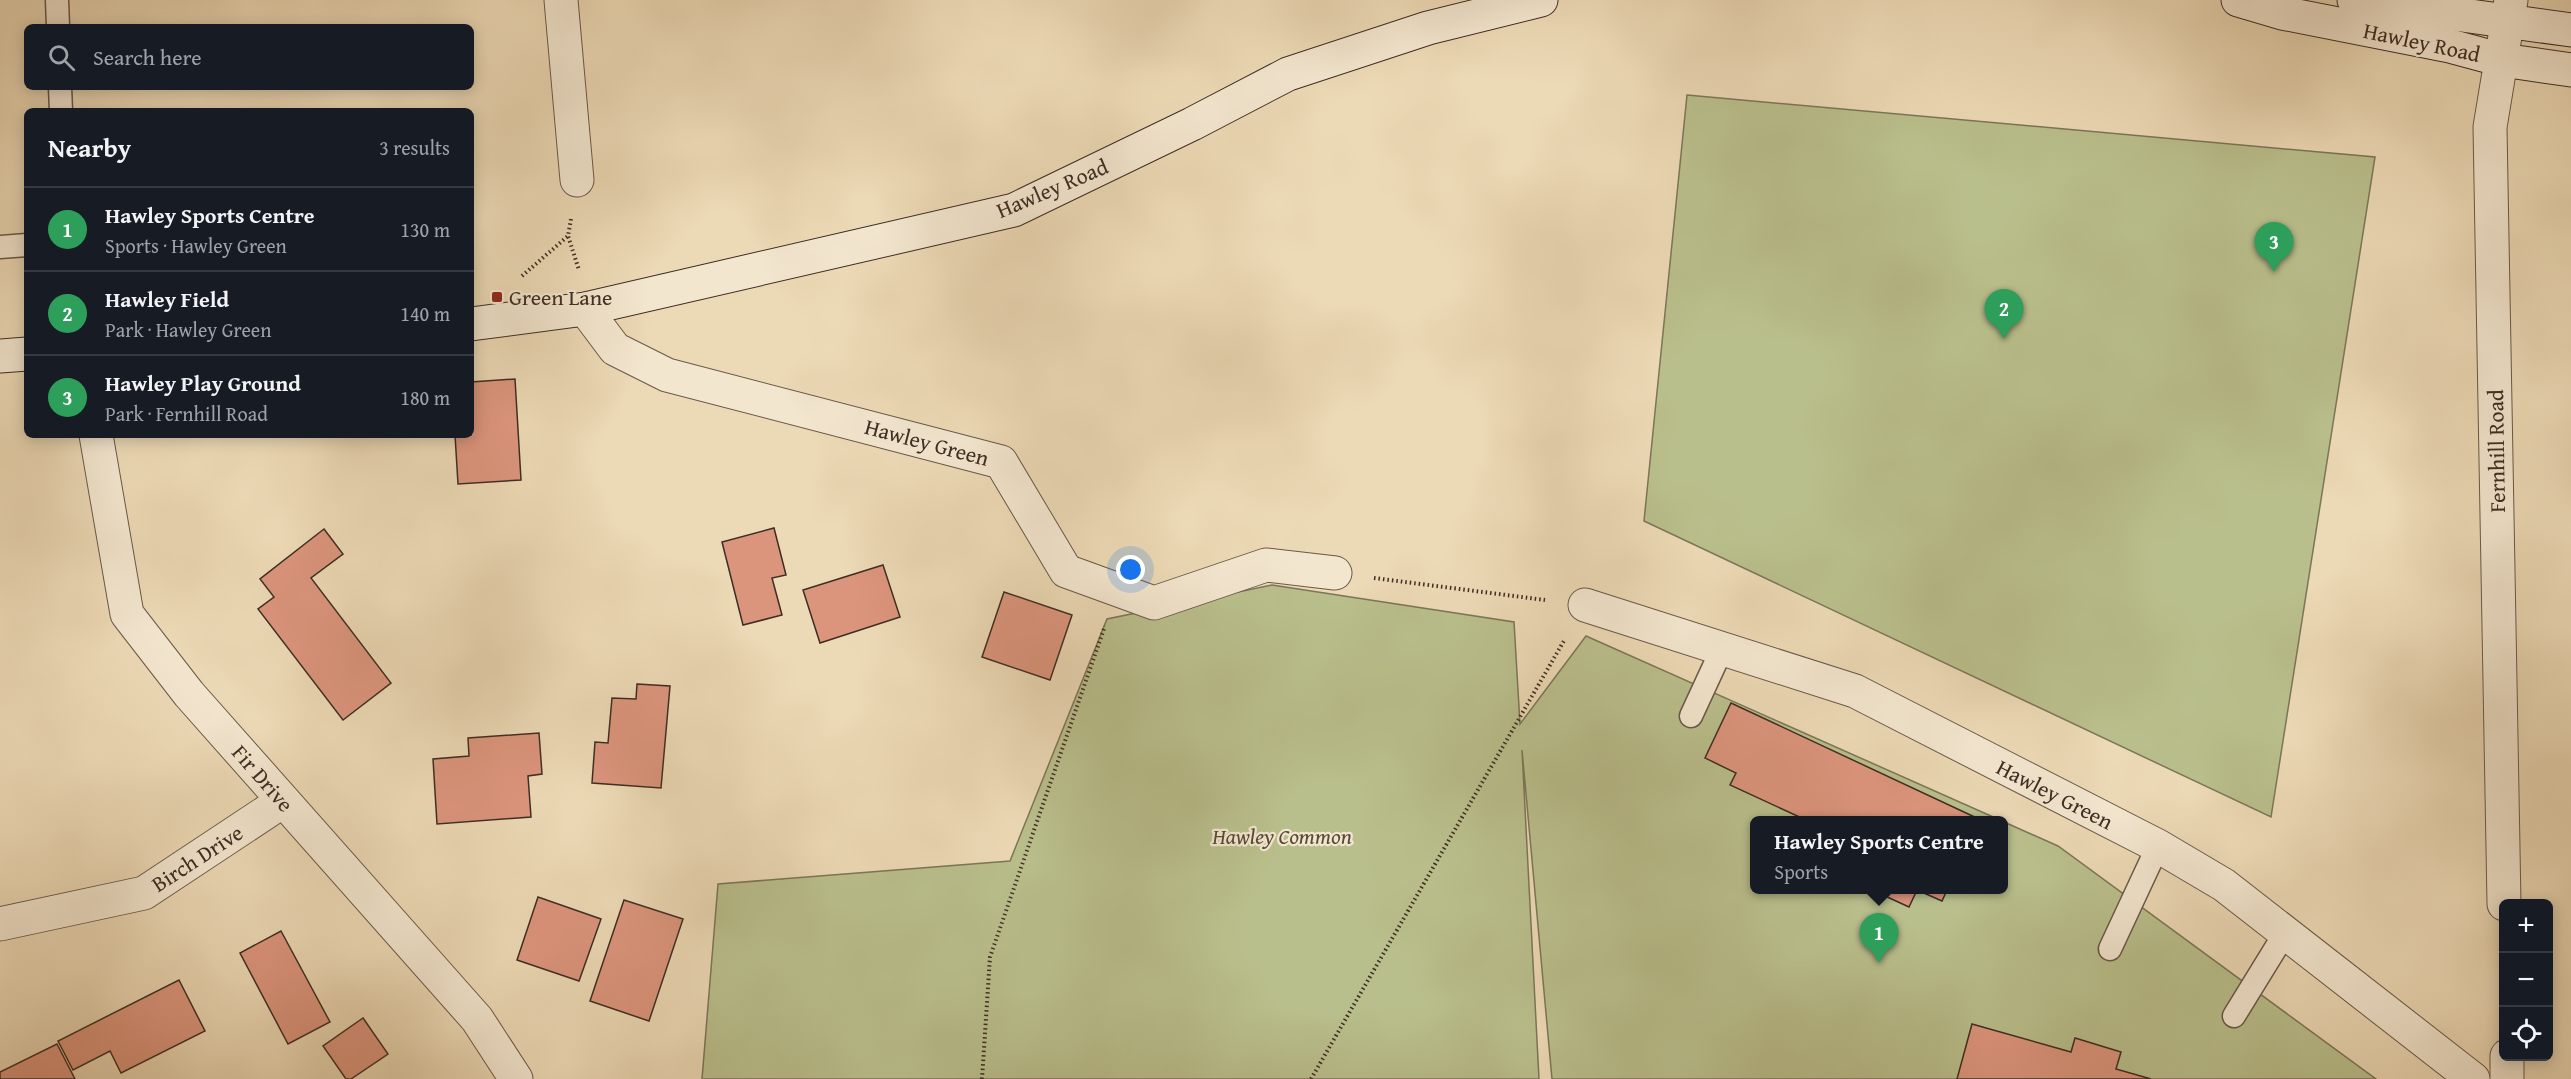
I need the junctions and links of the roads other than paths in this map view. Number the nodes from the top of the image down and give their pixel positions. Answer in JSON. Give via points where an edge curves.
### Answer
{"nodes":[{"id":1,"x":57,"y":0,"type":"edge"},
{"id":2,"x":561,"y":0,"type":"edge"},
{"id":3,"x":1541,"y":0,"type":"edge"},
{"id":4,"x":2238,"y":0,"type":"edge"},
{"id":5,"x":2354,"y":0,"type":"edge"},
{"id":6,"x":2509,"y":10,"type":"edge"},
{"id":7,"x":58,"y":24,"type":"edge"},
{"id":8,"x":2571,"y":30,"type":"edge"},
{"id":9,"x":2502,"y":60,"type":"junction"},
{"id":10,"x":2571,"y":70,"type":"edge"},
{"id":11,"x":60,"y":90,"type":"edge"},
{"id":12,"x":61,"y":108,"type":"edge"},
{"id":13,"x":577,"y":180,"type":"road end"},
{"id":14,"x":24,"y":245,"type":"edge"},
{"id":15,"x":0,"y":247,"type":"edge"},
{"id":16,"x":585,"y":309,"type":"junction"},
{"id":17,"x":474,"y":324,"type":"edge"},
{"id":18,"x":24,"y":354,"type":"edge"},
{"id":19,"x":0,"y":356,"type":"edge"},
{"id":20,"x":97,"y":438,"type":"edge"},
{"id":21,"x":1335,"y":573,"type":"road end"},
{"id":22,"x":1585,"y":605,"type":"road end"},
{"id":23,"x":1722,"y":649,"type":"junction"},
{"id":24,"x":1691,"y":716,"type":"dead end"},
{"id":25,"x":283,"y":801,"type":"junction"},
{"id":26,"x":2158,"y":846,"type":"junction"},
{"id":27,"x":2504,"y":899,"type":"edge"},
{"id":28,"x":0,"y":924,"type":"edge"},
{"id":29,"x":2285,"y":933,"type":"junction"},
{"id":30,"x":2110,"y":949,"type":"dead end"},
{"id":31,"x":2234,"y":1016,"type":"dead end"},
{"id":32,"x":2507,"y":1061,"type":"edge"},
{"id":33,"x":516,"y":1079,"type":"edge"},
{"id":34,"x":2473,"y":1079,"type":"edge"},
{"id":35,"x":2507,"y":1079,"type":"edge"}],
"edges":[{"from":1,"to":7,"type":"lane"},
{"from":2,"to":13,"type":"street"},
{"from":3,"to":16,"type":"street","name":"Hawley Road","via":[[1428,28],[1288,74],[1014,210]]},
{"from":4,"to":9,"type":"street","name":"Hawley Road"},
{"from":5,"to":6,"type":"street","name":"Hawley Road"},
{"from":6,"to":8,"type":"street","name":"Hawley Road"},
{"from":6,"to":9,"type":"street","name":"Fernhill Road"},
{"from":9,"to":10,"type":"street","name":"Hawley Road"},
{"from":9,"to":27,"type":"street","name":"Fernhill Road","via":[[2490,128]]},
{"from":11,"to":12,"type":"lane"},
{"from":14,"to":15,"type":"lane"},
{"from":16,"to":17,"type":"street","name":"Hawley Road"},
{"from":16,"to":21,"type":"street","name":"Hawley Green","via":[[615,349],[667,375],[1001,462],[1066,571],[1154,603],[1266,565]]},
{"from":18,"to":19,"type":"street"},
{"from":20,"to":25,"type":"street","name":"Fir Drive","via":[[127,614],[189,694]]},
{"from":22,"to":23,"type":"street","name":"Hawley Green"},
{"from":23,"to":24,"type":"lane"},
{"from":23,"to":26,"type":"street","name":"Hawley Green","via":[[1855,691]]},
{"from":25,"to":28,"type":"street","name":"Birch Drive","via":[[144,893]]},
{"from":25,"to":33,"type":"street","name":"Fir Drive","via":[[477,1019]]},
{"from":26,"to":29,"type":"street","name":"Hawley Green","via":[[2224,885]]},
{"from":26,"to":30,"type":"lane"},
{"from":29,"to":31,"type":"lane"},
{"from":29,"to":34,"type":"street","name":"Hawley Green"},
{"from":32,"to":35,"type":"street"}]}
